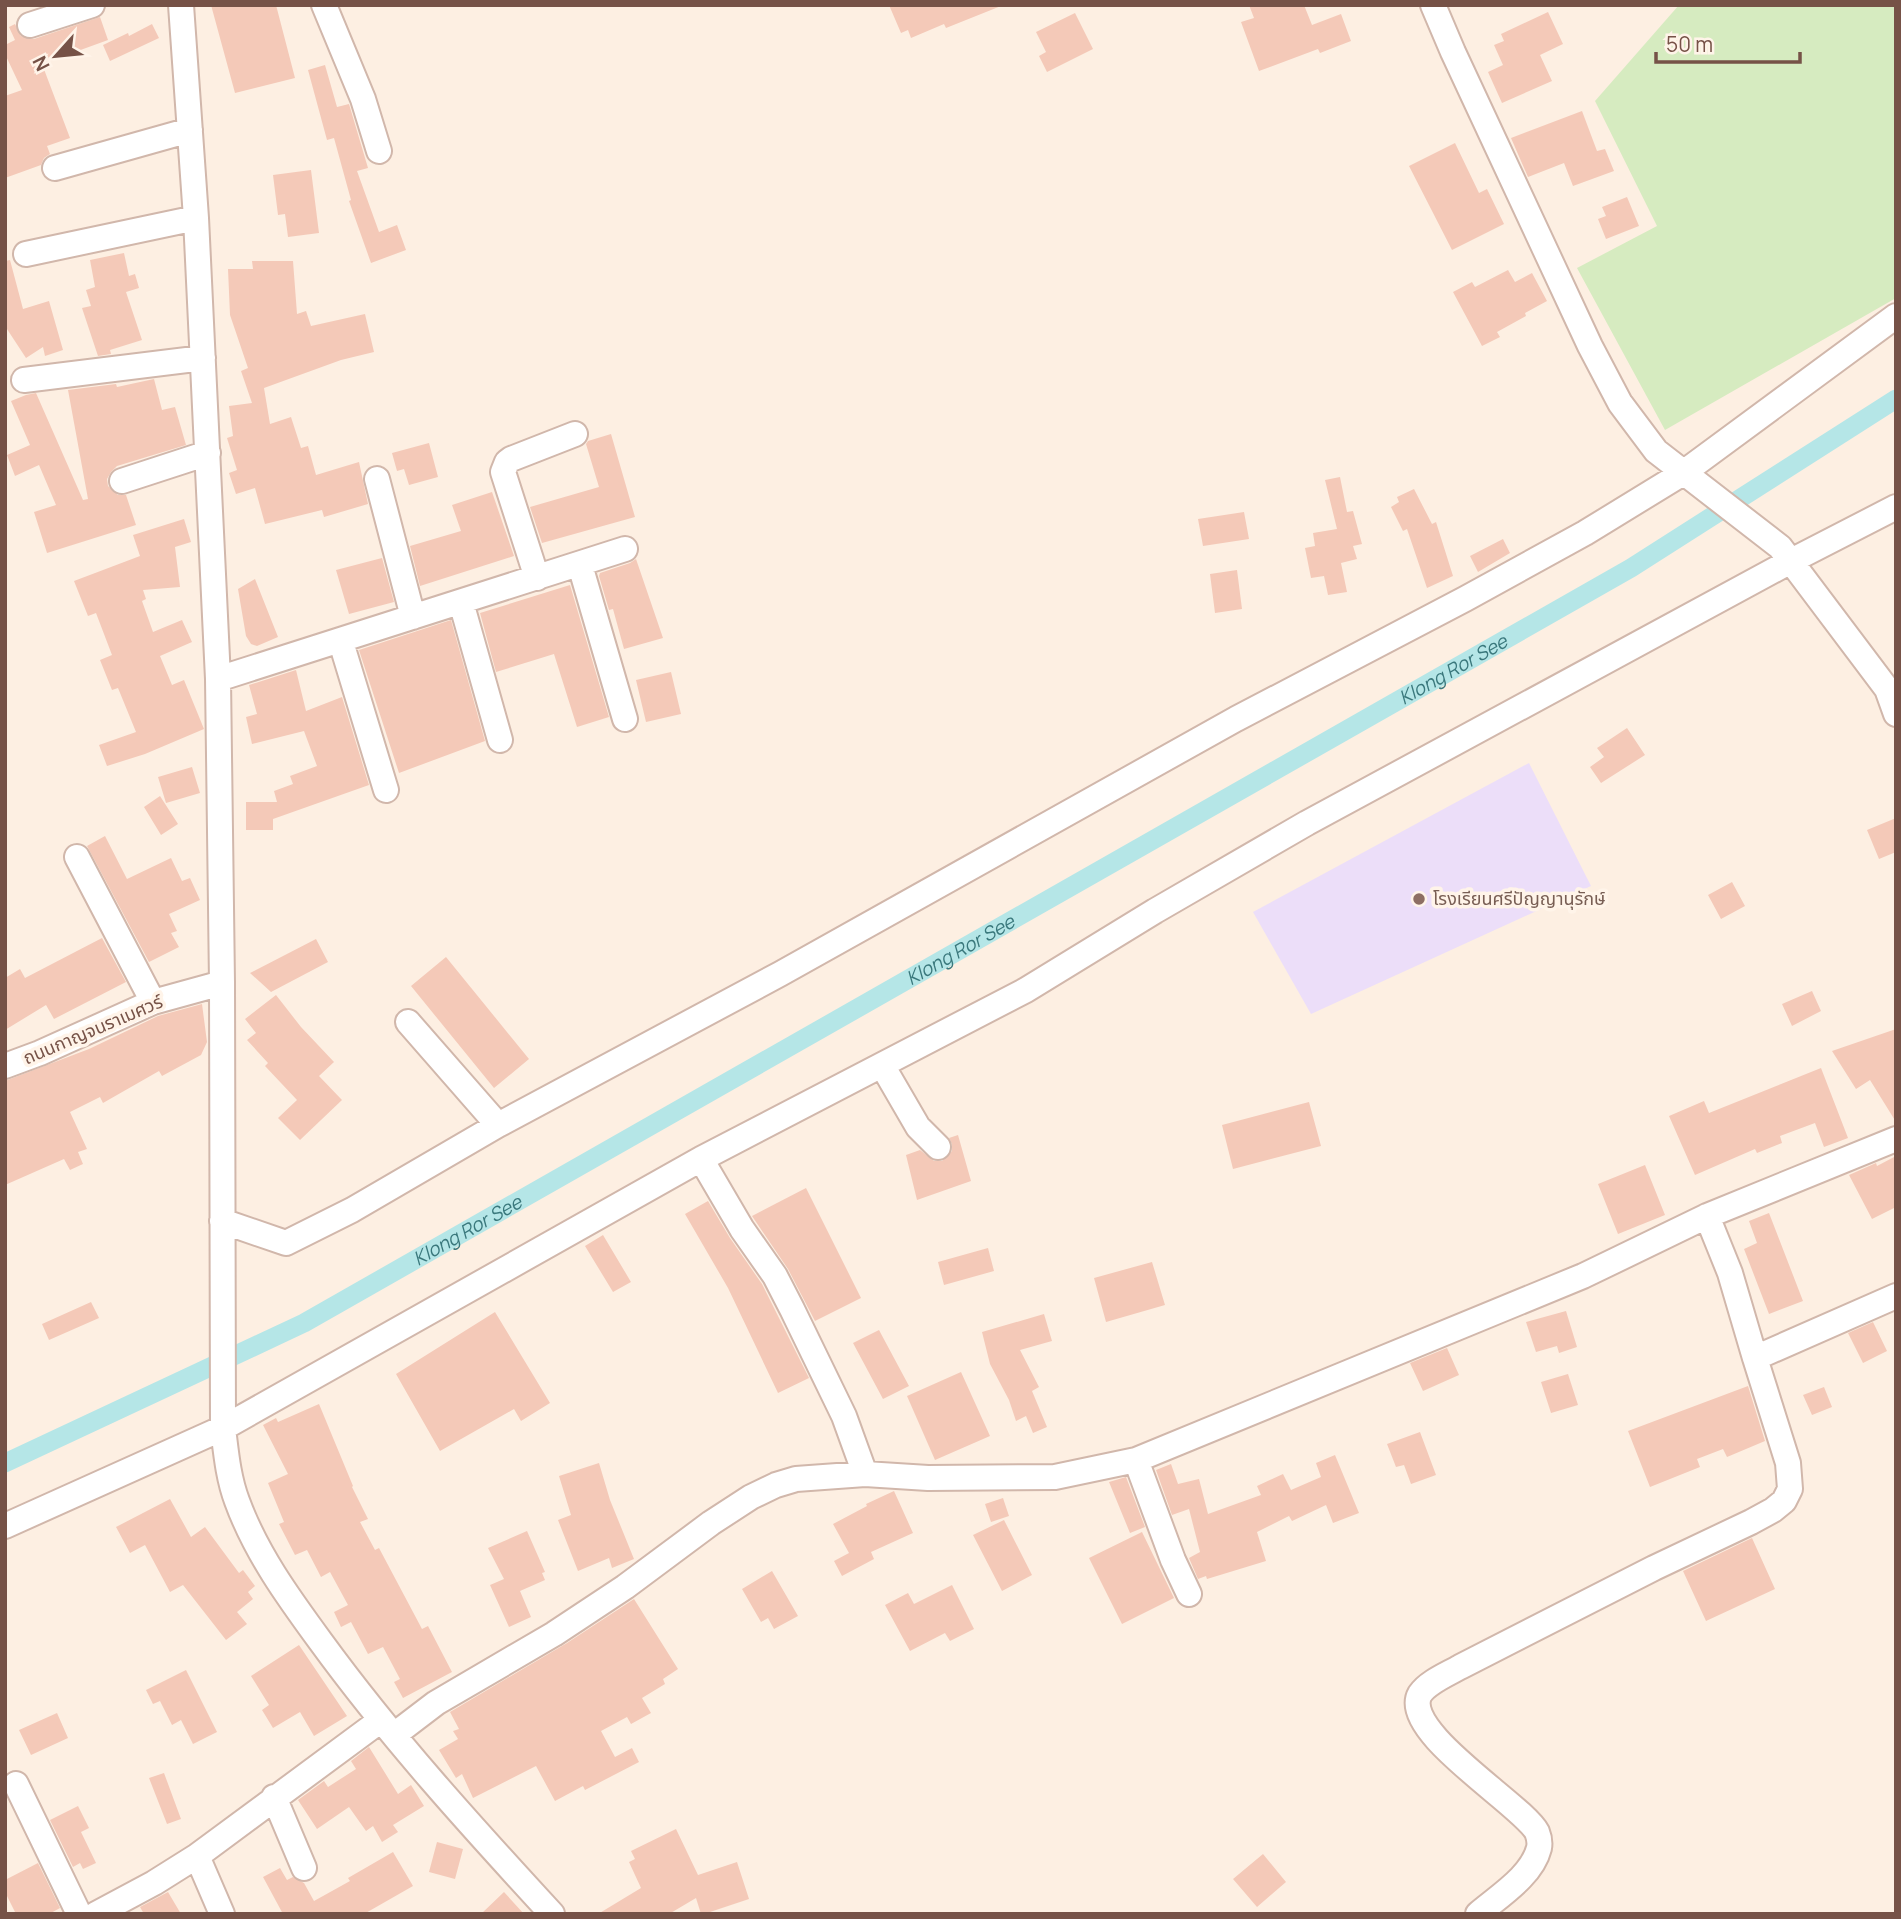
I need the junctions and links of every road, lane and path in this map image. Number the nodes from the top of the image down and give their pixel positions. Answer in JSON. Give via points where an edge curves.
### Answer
{"nodes":[{"id":1,"x":92,"y":5,"type":"edge"},
{"id":2,"x":181,"y":5,"type":"edge"},
{"id":3,"x":324,"y":5,"type":"edge"},
{"id":4,"x":1438,"y":7,"type":"edge"},
{"id":5,"x":30,"y":25,"type":"dead end"},
{"id":6,"x":190,"y":130,"type":"junction"},
{"id":7,"x":379,"y":151,"type":"dead end"},
{"id":8,"x":55,"y":167,"type":"dead end"},
{"id":9,"x":196,"y":218,"type":"junction"},
{"id":10,"x":26,"y":254,"type":"dead end"},
{"id":11,"x":1896,"y":316,"type":"edge"},
{"id":12,"x":203,"y":358,"type":"junction"},
{"id":13,"x":24,"y":380,"type":"dead end"},
{"id":14,"x":575,"y":434,"type":"dead end"},
{"id":15,"x":208,"y":453,"type":"junction"},
{"id":16,"x":1687,"y":477,"type":"junction"},
{"id":17,"x":377,"y":479,"type":"dead end"},
{"id":18,"x":122,"y":481,"type":"dead end"},
{"id":19,"x":1896,"y":507,"type":"edge"},
{"id":20,"x":625,"y":550,"type":"dead end"},
{"id":21,"x":1785,"y":554,"type":"junction"},
{"id":22,"x":580,"y":565,"type":"junction"},
{"id":23,"x":537,"y":578,"type":"junction"},
{"id":24,"x":461,"y":602,"type":"junction"},
{"id":25,"x":413,"y":617,"type":"junction"},
{"id":26,"x":341,"y":642,"type":"junction"},
{"id":27,"x":218,"y":679,"type":"junction"},
{"id":28,"x":1891,"y":686,"type":"edge"},
{"id":29,"x":1896,"y":714,"type":"edge"},
{"id":30,"x":625,"y":719,"type":"dead end"},
{"id":31,"x":500,"y":740,"type":"dead end"},
{"id":32,"x":386,"y":790,"type":"dead end"},
{"id":33,"x":76,"y":857,"type":"dead end"},
{"id":34,"x":222,"y":983,"type":"junction"},
{"id":35,"x":153,"y":1002,"type":"junction"},
{"id":36,"x":408,"y":1022,"type":"dead end"},
{"id":37,"x":882,"y":1065,"type":"junction"},
{"id":38,"x":5,"y":1066,"type":"edge"},
{"id":39,"x":498,"y":1125,"type":"junction"},
{"id":40,"x":1896,"y":1139,"type":"edge"},
{"id":41,"x":938,"y":1147,"type":"dead end"},
{"id":42,"x":701,"y":1159,"type":"junction"},
{"id":43,"x":1707,"y":1216,"type":"junction"},
{"id":44,"x":222,"y":1221,"type":"junction"},
{"id":45,"x":1896,"y":1296,"type":"edge"},
{"id":46,"x":1755,"y":1358,"type":"junction"},
{"id":47,"x":223,"y":1428,"type":"junction"},
{"id":48,"x":1136,"y":1460,"type":"junction"},
{"id":49,"x":865,"y":1474,"type":"junction"},
{"id":50,"x":5,"y":1526,"type":"edge"},
{"id":51,"x":1189,"y":1594,"type":"dead end"},
{"id":52,"x":387,"y":1728,"type":"junction"},
{"id":53,"x":16,"y":1784,"type":"dead end"},
{"id":54,"x":274,"y":1797,"type":"junction"},
{"id":55,"x":197,"y":1856,"type":"junction"},
{"id":56,"x":304,"y":1868,"type":"dead end"},
{"id":57,"x":79,"y":1914,"type":"edge"},
{"id":58,"x":96,"y":1914,"type":"edge"},
{"id":59,"x":222,"y":1914,"type":"edge"},
{"id":60,"x":552,"y":1914,"type":"edge"},
{"id":61,"x":1479,"y":1914,"type":"edge"}],
"edges":[{"from":1,"to":5,"type":"street"},
{"from":2,"to":6,"type":"street"},
{"from":3,"to":7,"type":"street"},
{"from":4,"to":16,"type":"street","via":[[1452,52],[1620,403],[1656,451]]},
{"from":6,"to":8,"type":"street"},
{"from":6,"to":9,"type":"street"},
{"from":9,"to":10,"type":"street"},
{"from":9,"to":12,"type":"street"},
{"from":11,"to":16,"type":"street"},
{"from":12,"to":13,"type":"street"},
{"from":12,"to":15,"type":"street"},
{"from":14,"to":23,"type":"street","via":[[511,459],[503,472]]},
{"from":15,"to":18,"type":"street"},
{"from":15,"to":27,"type":"street"},
{"from":16,"to":21,"type":"street"},
{"from":16,"to":39,"type":"street"},
{"from":17,"to":25,"type":"street"},
{"from":19,"to":21,"type":"street"},
{"from":20,"to":22,"type":"street"},
{"from":21,"to":28,"type":"street"},
{"from":21,"to":37,"type":"street","via":[[1307,823],[1026,990]]},
{"from":22,"to":23,"type":"street"},
{"from":22,"to":30,"type":"street"},
{"from":23,"to":24,"type":"street"},
{"from":24,"to":25,"type":"street"},
{"from":24,"to":31,"type":"street"},
{"from":25,"to":26,"type":"street"},
{"from":26,"to":27,"type":"street"},
{"from":26,"to":32,"type":"street"},
{"from":27,"to":34,"type":"street"},
{"from":28,"to":29,"type":"street"},
{"from":33,"to":35,"type":"street"},
{"from":34,"to":35,"type":"street","name":"ถนนกาญจนราเมศวร์"},
{"from":34,"to":44,"type":"street"},
{"from":35,"to":38,"type":"street","name":"ถนนกาญจนราเมศวร์"},
{"from":36,"to":39,"type":"street"},
{"from":37,"to":41,"type":"street","via":[[918,1127]]},
{"from":37,"to":42,"type":"street"},
{"from":39,"to":44,"type":"street","via":[[291,1242],[281,1243]]},
{"from":40,"to":43,"type":"street"},
{"from":42,"to":47,"type":"street"},
{"from":42,"to":49,"type":"street","via":[[775,1276],[844,1416]]},
{"from":43,"to":46,"type":"street","via":[[1730,1273]]},
{"from":43,"to":48,"type":"street","via":[[1583,1276]]},
{"from":44,"to":47,"type":"street"},
{"from":45,"to":46,"type":"street"},
{"from":46,"to":61,"type":"street","via":[[1788,1463],[1790,1489],[1784,1501],[1751,1522],[1460,1667],[1421,1693],[1422,1718],[1432,1731],[1536,1831],[1540,1844],[1523,1875]]},
{"from":47,"to":50,"type":"street"},
{"from":47,"to":52,"type":"street","via":[[235,1497],[260,1551],[283,1590]]},
{"from":48,"to":49,"type":"street","via":[[1055,1477]]},
{"from":48,"to":51,"type":"street"},
{"from":49,"to":52,"type":"street","via":[[796,1479],[763,1490],[554,1634]]},
{"from":52,"to":54,"type":"street"},
{"from":52,"to":60,"type":"street"},
{"from":53,"to":57,"type":"street"},
{"from":54,"to":55,"type":"street"},
{"from":54,"to":56,"type":"street"},
{"from":55,"to":58,"type":"street"},
{"from":55,"to":59,"type":"street"}]}
